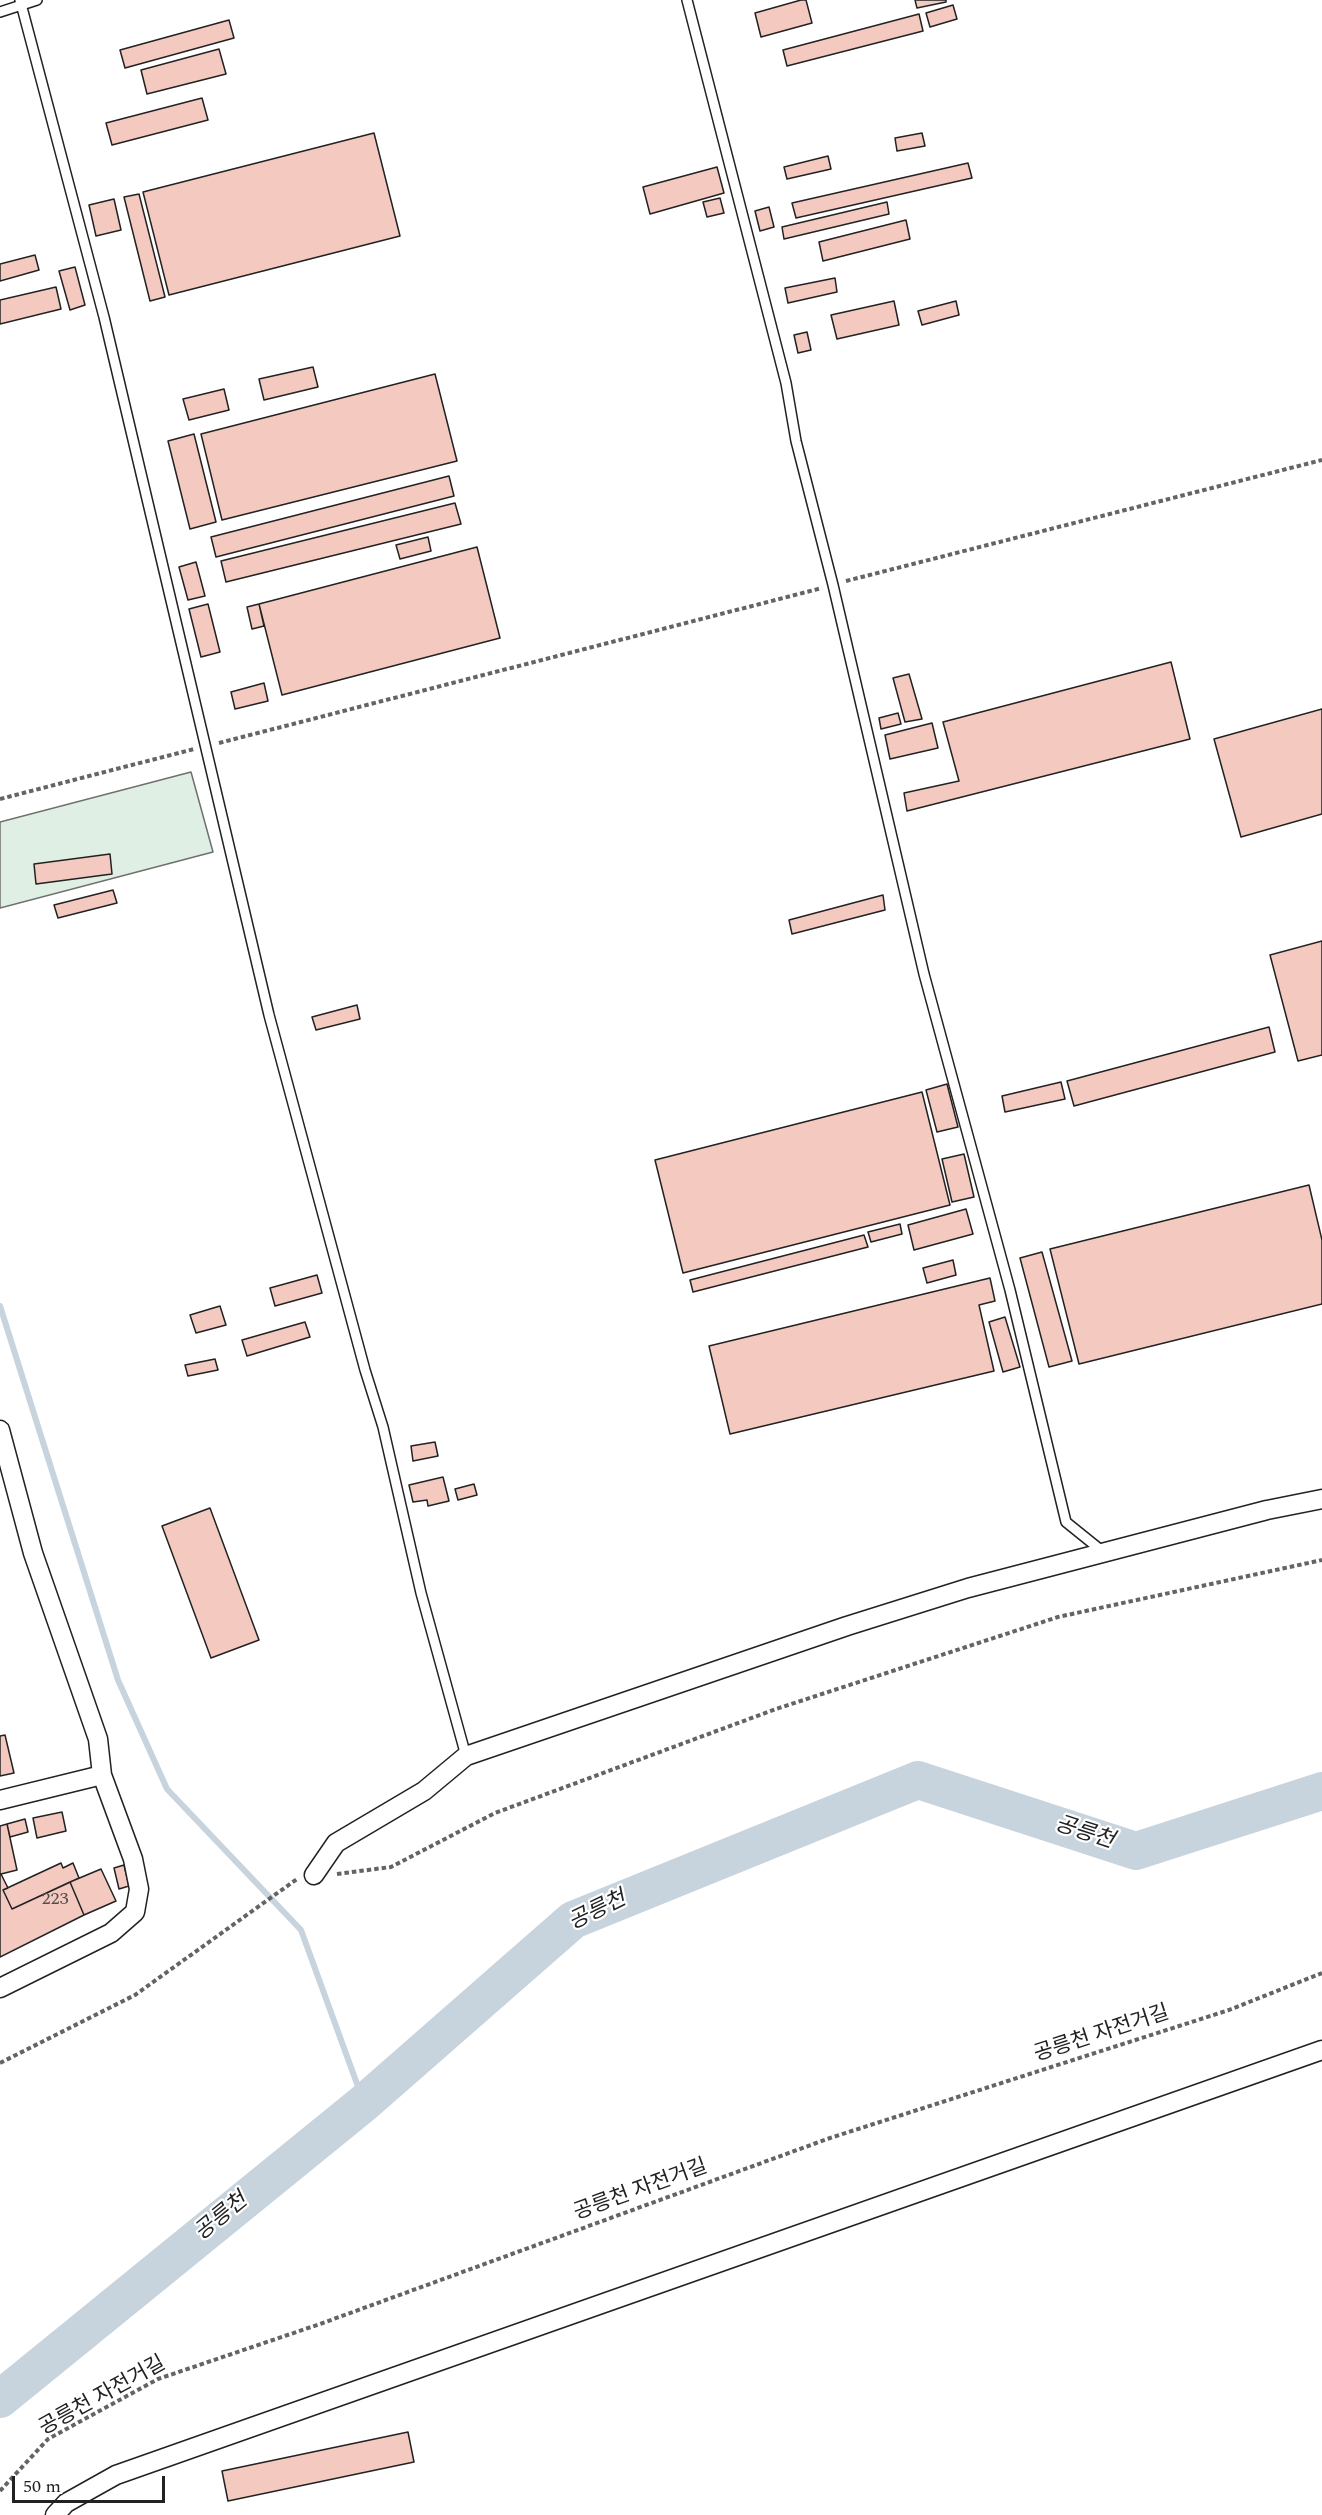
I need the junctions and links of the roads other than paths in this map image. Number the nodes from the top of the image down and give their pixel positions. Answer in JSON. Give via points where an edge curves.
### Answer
{"nodes":[{"id":1,"x":36,"y":0,"type":"edge"},
{"id":2,"x":687,"y":0,"type":"edge"},
{"id":3,"x":20,"y":3,"type":"edge"},
{"id":4,"x":0,"y":12,"type":"edge"},
{"id":5,"x":0,"y":1430,"type":"edge"},
{"id":6,"x":1322,"y":1500,"type":"edge"},
{"id":7,"x":1102,"y":1551,"type":"junction"},
{"id":8,"x":466,"y":1756,"type":"junction"},
{"id":9,"x":102,"y":1775,"type":"junction"},
{"id":10,"x":0,"y":1800,"type":"edge"},
{"id":11,"x":314,"y":1875,"type":"road end"},
{"id":12,"x":0,"y":1988,"type":"edge"},
{"id":13,"x":1322,"y":2050,"type":"edge"},
{"id":14,"x":55,"y":2515,"type":"edge"}],
"edges":[{"from":1,"to":3,"type":"lane"},
{"from":2,"to":7,"type":"lane","via":[[786,383],[796,441],[924,974],[1010,1290],[1066,1522]]},
{"from":3,"to":4,"type":"lane"},
{"from":3,"to":8,"type":"lane","via":[[104,316],[269,1015],[364,1370],[383,1427],[421,1593]]},
{"from":5,"to":9,"type":"street","via":[[33,1553],[98,1739]]},
{"from":6,"to":7,"type":"street"},
{"from":7,"to":8,"type":"street","via":[[847,1626]]},
{"from":8,"to":11,"type":"street","via":[[424,1791],[336,1843]]},
{"from":9,"to":10,"type":"street"},
{"from":9,"to":12,"type":"street","via":[[133,1859],[139,1889],[135,1911],[111,1933]]},
{"from":13,"to":14,"type":"street","via":[[116,2475],[66,2503]]}]}
